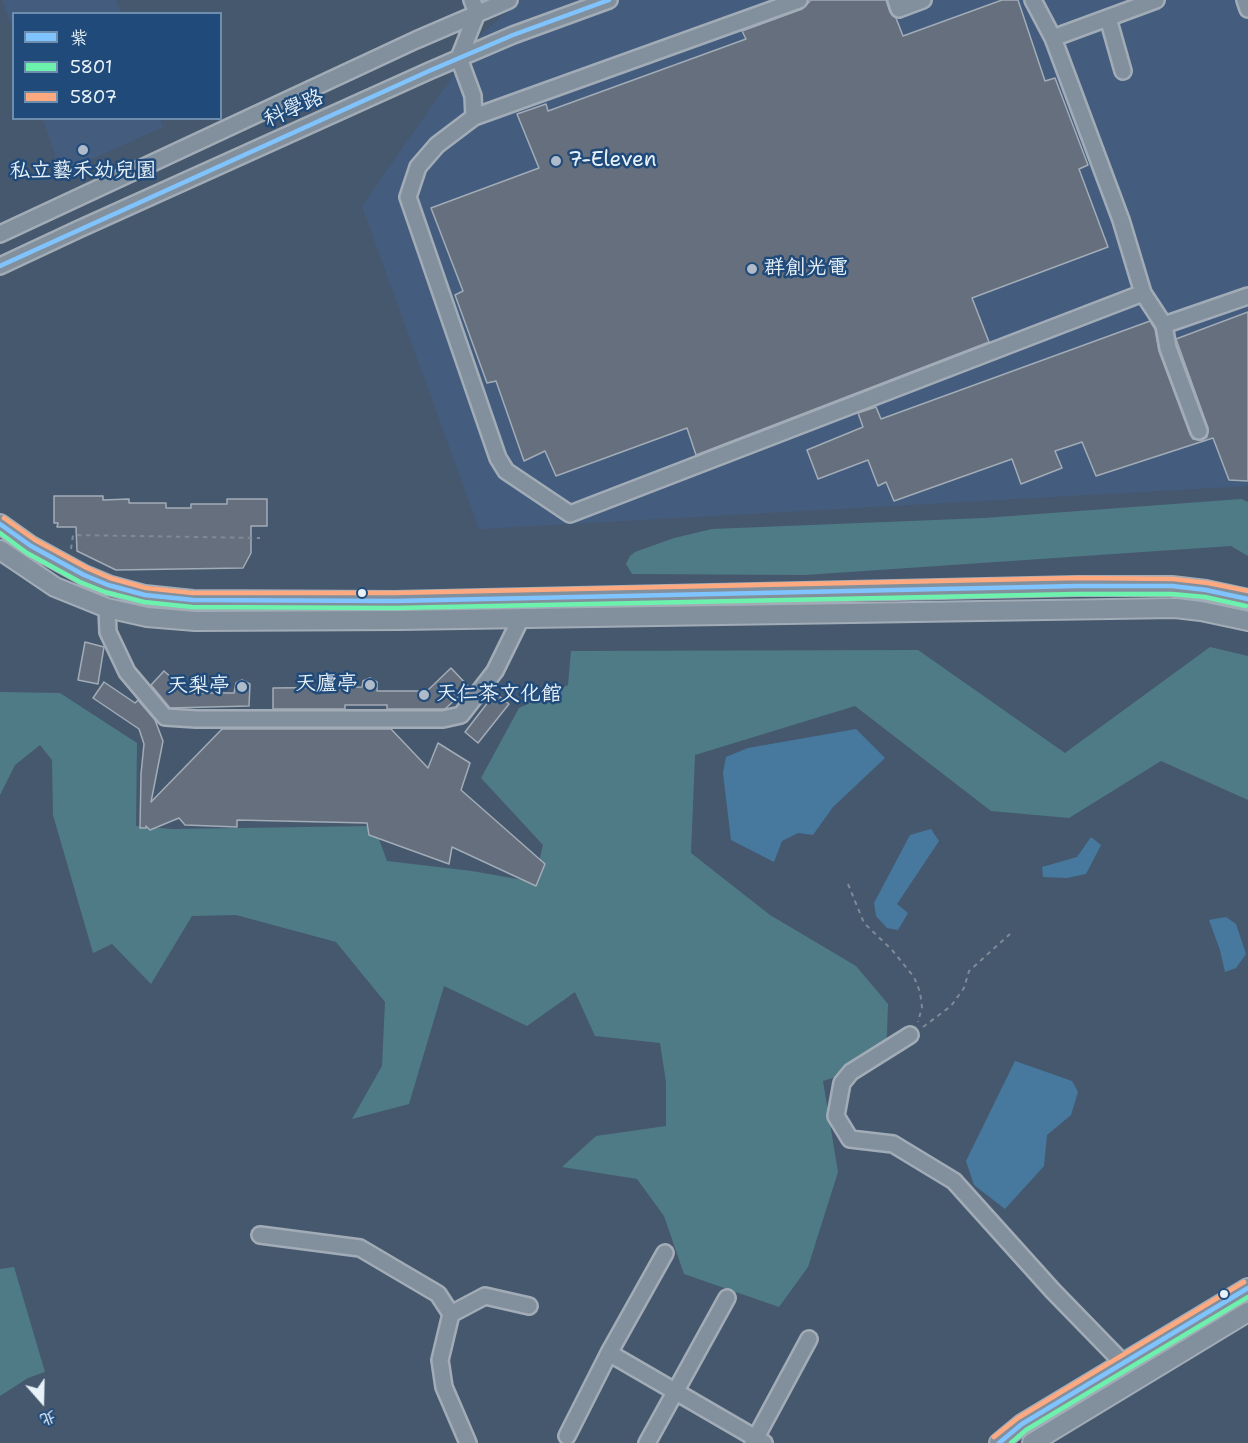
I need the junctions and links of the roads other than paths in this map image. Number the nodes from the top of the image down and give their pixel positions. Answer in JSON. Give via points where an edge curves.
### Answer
{"nodes":[{"id":1,"x":509,"y":0,"type":"edge"},
{"id":2,"x":609,"y":0,"type":"edge"},
{"id":3,"x":799,"y":0,"type":"edge"},
{"id":4,"x":896,"y":0,"type":"edge"},
{"id":5,"x":923,"y":0,"type":"edge"},
{"id":6,"x":1034,"y":0,"type":"edge"},
{"id":7,"x":1156,"y":0,"type":"edge"},
{"id":8,"x":1245,"y":0,"type":"edge"},
{"id":9,"x":1129,"y":5,"type":"edge"},
{"id":10,"x":475,"y":7,"type":"edge"},
{"id":11,"x":1248,"y":9,"type":"edge"},
{"id":12,"x":1108,"y":18,"type":"junction"},
{"id":13,"x":1053,"y":38,"type":"junction"},
{"id":14,"x":459,"y":58,"type":"junction"},
{"id":15,"x":1123,"y":71,"type":"dead end"},
{"id":16,"x":474,"y":117,"type":"junction"},
{"id":17,"x":0,"y":234,"type":"edge"},
{"id":18,"x":0,"y":266,"type":"edge"},
{"id":19,"x":1143,"y":293,"type":"junction"},
{"id":20,"x":1248,"y":296,"type":"edge"},
{"id":21,"x":1164,"y":325,"type":"junction"},
{"id":22,"x":1199,"y":431,"type":"dead end"},
{"id":23,"x":0,"y":524,"type":"edge"},
{"id":24,"x":0,"y":550,"type":"edge"},
{"id":25,"x":544,"y":597,"type":"junction"},
{"id":26,"x":1248,"y":599,"type":"edge"},
{"id":27,"x":306,"y":601,"type":"junction"},
{"id":28,"x":107,"y":608,"type":"junction"},
{"id":29,"x":521,"y":618,"type":"junction"},
{"id":30,"x":543,"y":618,"type":"junction"},
{"id":31,"x":306,"y":620,"type":"junction"},
{"id":32,"x":1248,"y":621,"type":"edge"},
{"id":33,"x":910,"y":1035,"type":"road end"},
{"id":34,"x":260,"y":1236,"type":"dead end"},
{"id":35,"x":665,"y":1253,"type":"dead end"},
{"id":36,"x":1248,"y":1288,"type":"edge"},
{"id":37,"x":727,"y":1298,"type":"dead end"},
{"id":38,"x":529,"y":1306,"type":"dead end"},
{"id":39,"x":1248,"y":1312,"type":"edge"},
{"id":40,"x":451,"y":1314,"type":"junction"},
{"id":41,"x":809,"y":1339,"type":"dead end"},
{"id":42,"x":609,"y":1353,"type":"junction"},
{"id":43,"x":1123,"y":1363,"type":"junction"},
{"id":44,"x":677,"y":1391,"type":"junction"},
{"id":45,"x":1022,"y":1424,"type":"junction"},
{"id":46,"x":567,"y":1436,"type":"dead end"},
{"id":47,"x":758,"y":1441,"type":"edge"},
{"id":48,"x":1038,"y":1441,"type":"edge"},
{"id":49,"x":468,"y":1443,"type":"edge"},
{"id":50,"x":647,"y":1443,"type":"edge"},
{"id":51,"x":999,"y":1443,"type":"edge"}],
"edges":[{"from":1,"to":10,"type":"street","name":"科學路"},
{"from":2,"to":14,"type":"street","name":"科學路"},
{"from":3,"to":16,"type":"street"},
{"from":4,"to":5,"type":"street","via":[[899,9]]},
{"from":6,"to":13,"type":"street"},
{"from":7,"to":9,"type":"street"},
{"from":8,"to":11,"type":"street"},
{"from":9,"to":12,"type":"street"},
{"from":10,"to":14,"type":"street"},
{"from":10,"to":17,"type":"street","name":"科學路"},
{"from":12,"to":13,"type":"street"},
{"from":12,"to":15,"type":"street"},
{"from":13,"to":19,"type":"street","via":[[1121,220]]},
{"from":14,"to":16,"type":"street","via":[[472,96]]},
{"from":14,"to":18,"type":"street","name":"科學路"},
{"from":16,"to":19,"type":"street","via":[[437,146],[418,167],[408,197],[498,458],[506,471],[570,514]]},
{"from":19,"to":21,"type":"street"},
{"from":20,"to":21,"type":"street"},
{"from":21,"to":22,"type":"street","via":[[1168,348]]},
{"from":23,"to":27,"type":"main road","via":[[68,566],[108,585],[145,595],[193,600]]},
{"from":24,"to":28,"type":"main road","via":[[55,587]]},
{"from":25,"to":26,"type":"main road","via":[[1172,586]]},
{"from":25,"to":27,"type":"main road"},
{"from":25,"to":30,"type":"street"},
{"from":27,"to":31,"type":"street"},
{"from":28,"to":29,"type":"street","via":[[108,632],[127,672],[165,717],[196,719],[443,719],[461,715],[495,671]]},
{"from":28,"to":31,"type":"main road","via":[[147,617],[195,621]]},
{"from":29,"to":30,"type":"main road"},
{"from":29,"to":31,"type":"main road"},
{"from":30,"to":32,"type":"main road","via":[[1175,608]]},
{"from":33,"to":43,"type":"street","via":[[851,1072],[842,1083],[836,1116],[850,1138],[892,1144],[954,1181]]},
{"from":34,"to":40,"type":"street","via":[[360,1248],[438,1294]]},
{"from":35,"to":42,"type":"street"},
{"from":36,"to":43,"type":"main road"},
{"from":37,"to":44,"type":"street"},
{"from":38,"to":40,"type":"street","via":[[485,1296]]},
{"from":39,"to":48,"type":"main road"},
{"from":40,"to":49,"type":"street","via":[[440,1360],[444,1388]]},
{"from":41,"to":47,"type":"street"},
{"from":42,"to":44,"type":"street"},
{"from":42,"to":46,"type":"street"},
{"from":43,"to":45,"type":"main road"},
{"from":44,"to":47,"type":"street"},
{"from":44,"to":50,"type":"street"},
{"from":45,"to":48,"type":"street"},
{"from":45,"to":51,"type":"main road"}]}
